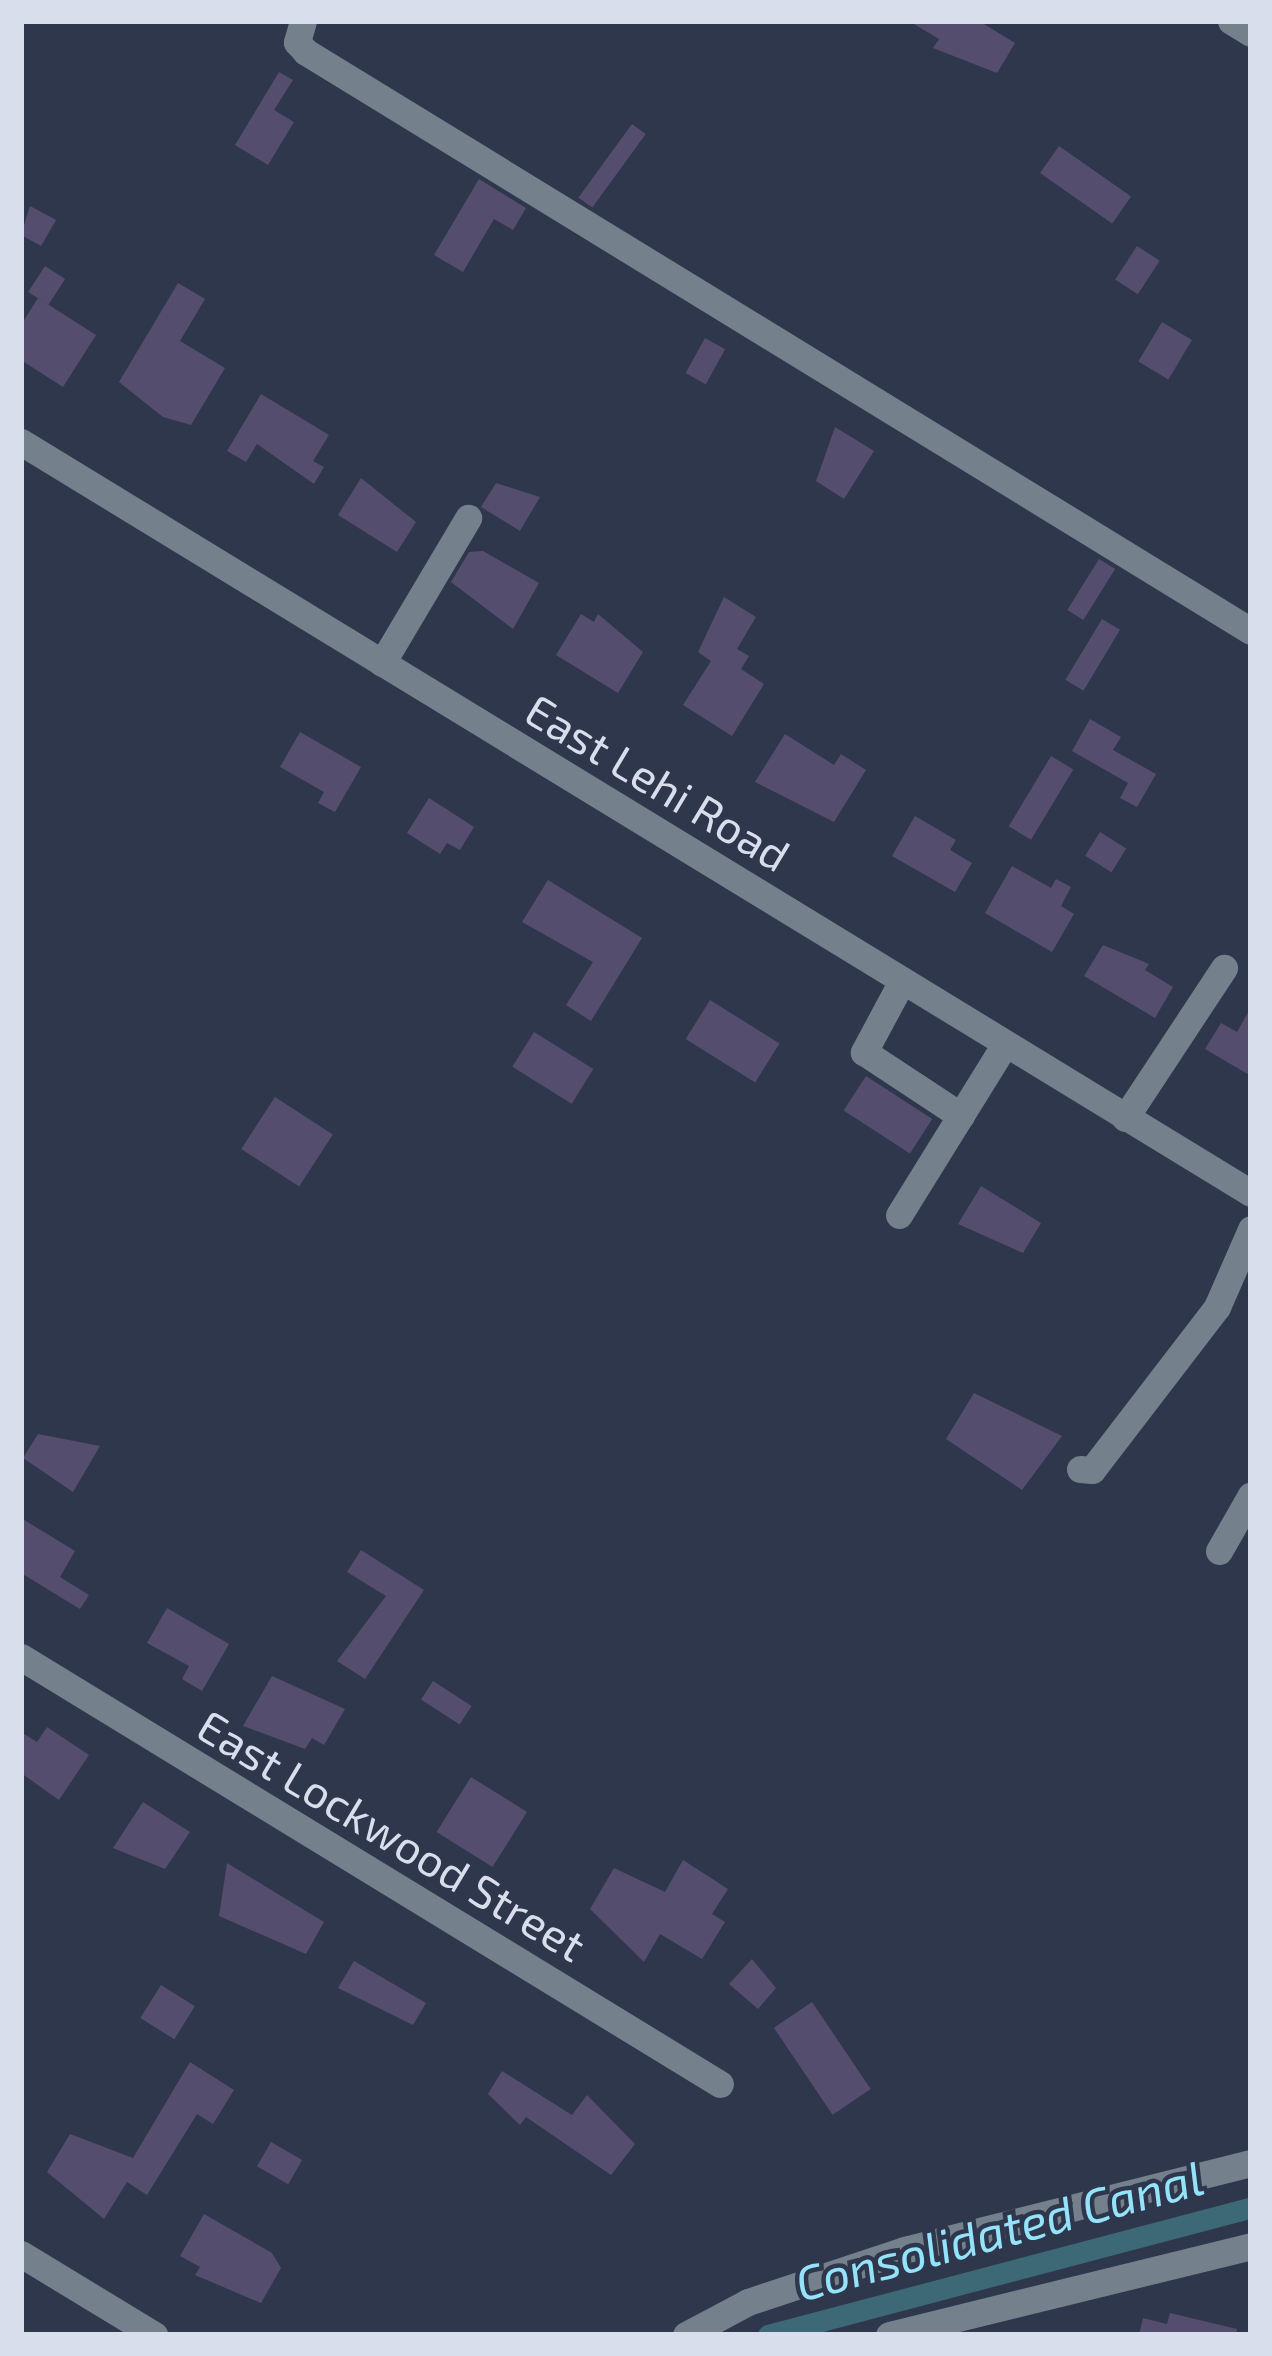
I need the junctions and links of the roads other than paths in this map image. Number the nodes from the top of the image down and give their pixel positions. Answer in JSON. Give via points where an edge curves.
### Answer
{"nodes":[{"id":1,"x":303,"y":21,"type":"edge"},
{"id":2,"x":1232,"y":21,"type":"edge"},
{"id":3,"x":1251,"y":33,"type":"edge"},
{"id":4,"x":21,"y":442,"type":"edge"},
{"id":5,"x":468,"y":518,"type":"dead end"},
{"id":6,"x":1251,"y":631,"type":"edge"},
{"id":7,"x":382,"y":663,"type":"junction"},
{"id":8,"x":1224,"y":968,"type":"dead end"},
{"id":9,"x":902,"y":981,"type":"junction"},
{"id":10,"x":1005,"y":1044,"type":"junction"},
{"id":11,"x":962,"y":1117,"type":"junction"},
{"id":12,"x":1125,"y":1118,"type":"junction"},
{"id":13,"x":1251,"y":1193,"type":"edge"},
{"id":14,"x":899,"y":1215,"type":"dead end"},
{"id":15,"x":1251,"y":1229,"type":"edge"},
{"id":16,"x":1080,"y":1469,"type":"dead end"},
{"id":17,"x":1251,"y":1495,"type":"edge"},
{"id":18,"x":1219,"y":1551,"type":"dead end"},
{"id":19,"x":21,"y":1657,"type":"edge"},
{"id":20,"x":720,"y":2084,"type":"dead end"},
{"id":21,"x":1251,"y":2163,"type":"edge"},
{"id":22,"x":1251,"y":2246,"type":"edge"},
{"id":23,"x":21,"y":2254,"type":"edge"},
{"id":24,"x":154,"y":2335,"type":"edge"},
{"id":25,"x":686,"y":2335,"type":"edge"},
{"id":26,"x":889,"y":2335,"type":"edge"}],
"edges":[{"from":1,"to":6,"type":"street","via":[[297,42],[306,52]]},
{"from":2,"to":3,"type":"street"},
{"from":4,"to":7,"type":"street","name":"East Lehi Road"},
{"from":5,"to":7,"type":"street"},
{"from":7,"to":9,"type":"street","name":"East Lehi Road"},
{"from":8,"to":12,"type":"street"},
{"from":9,"to":10,"type":"street","name":"East Lehi Road"},
{"from":9,"to":11,"type":"street","via":[[864,1052]]},
{"from":10,"to":11,"type":"street"},
{"from":10,"to":12,"type":"street","name":"East Lehi Road"},
{"from":11,"to":14,"type":"street"},
{"from":12,"to":13,"type":"street","name":"East Lehi Road"},
{"from":15,"to":16,"type":"street","via":[[1224,1297],[1091,1470]]},
{"from":17,"to":18,"type":"street"},
{"from":19,"to":20,"type":"street","name":"East Lockwood Street"},
{"from":21,"to":25,"type":"street","via":[[904,2251],[748,2302]]},
{"from":22,"to":26,"type":"street"},
{"from":23,"to":24,"type":"street"}]}
